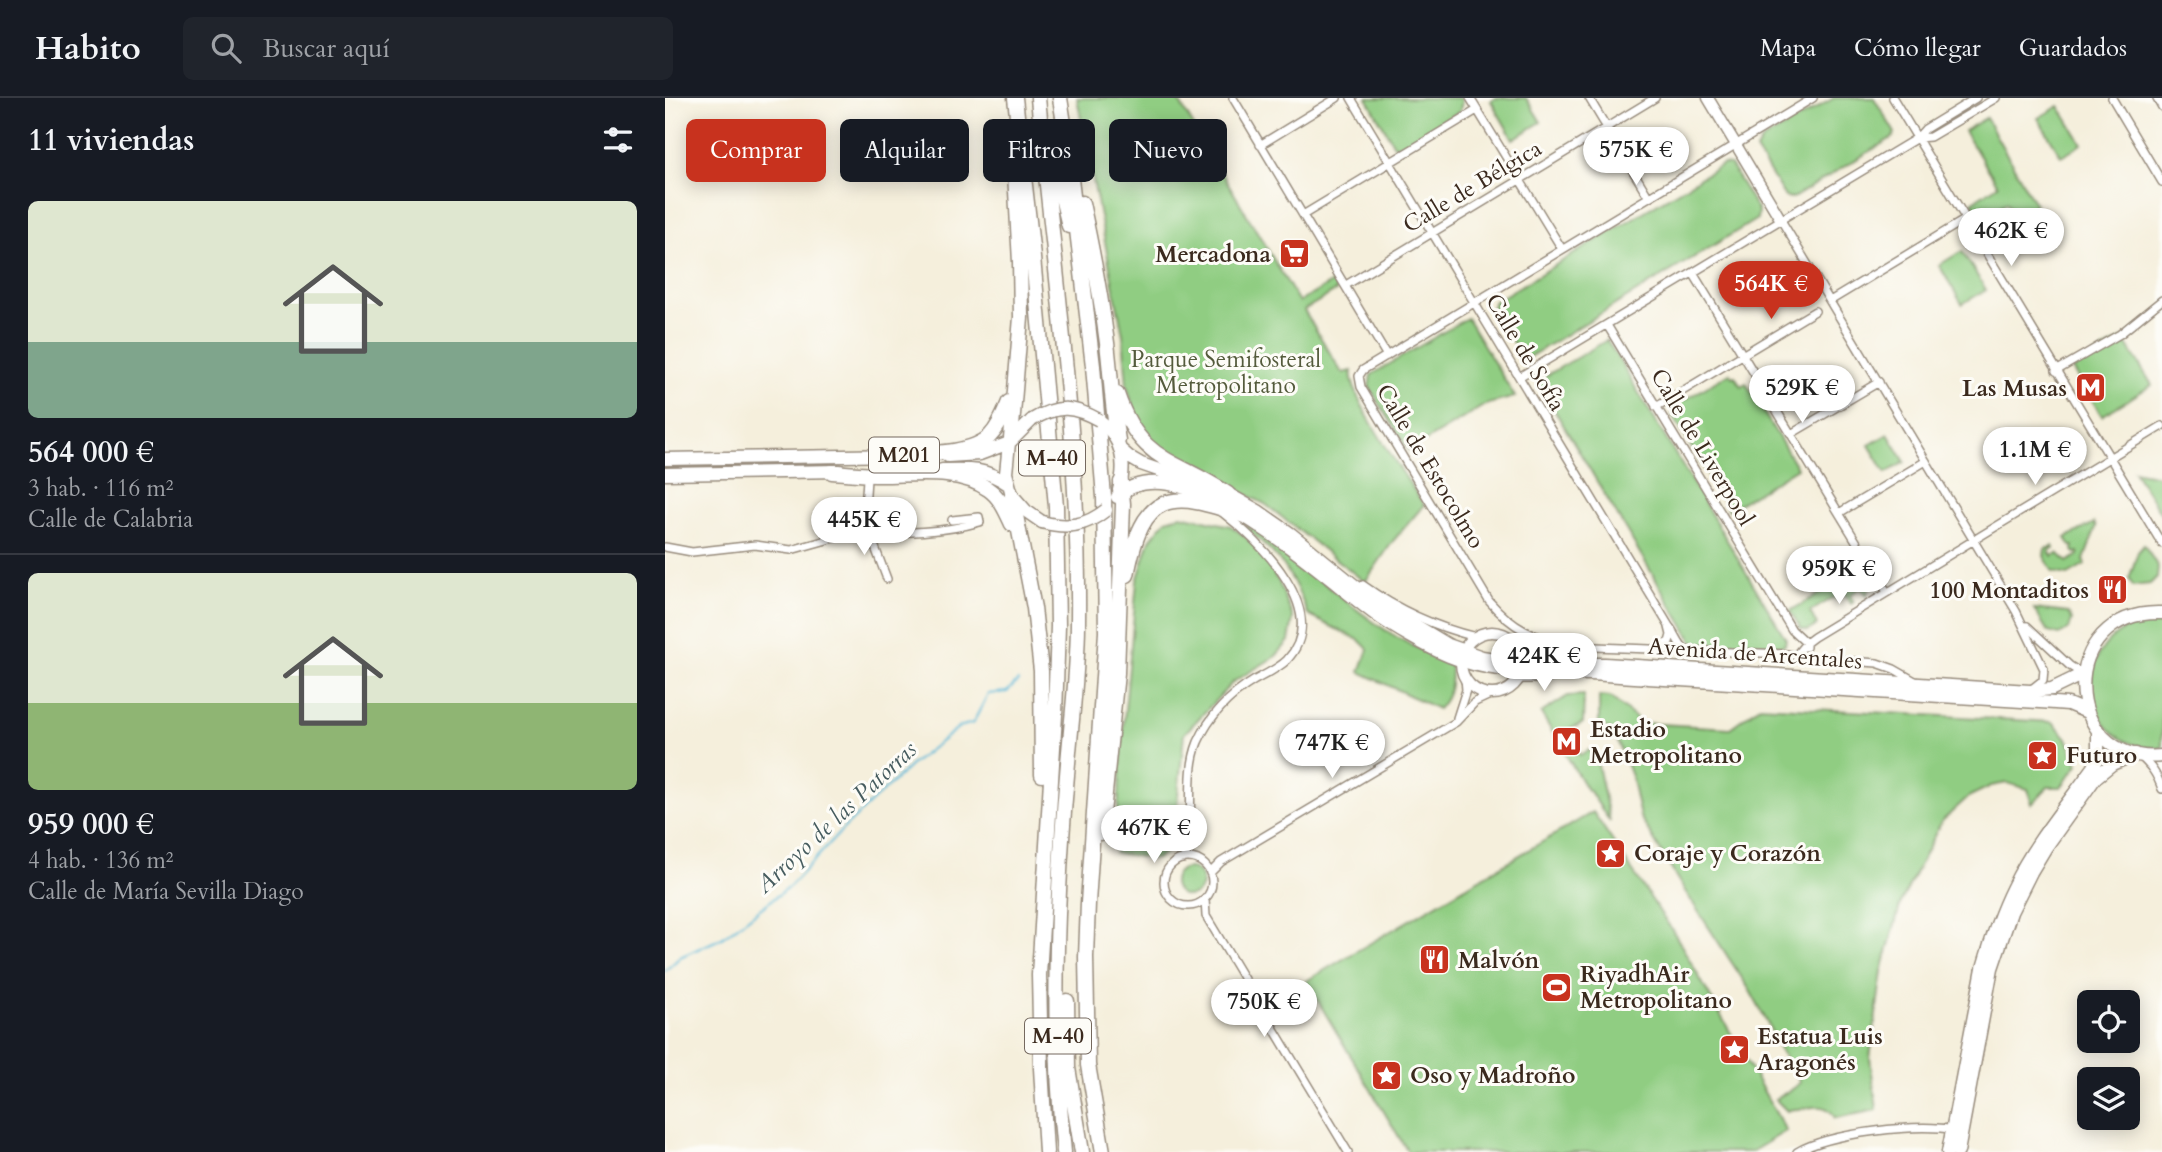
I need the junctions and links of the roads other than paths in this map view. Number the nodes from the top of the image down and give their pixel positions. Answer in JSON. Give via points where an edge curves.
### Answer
{"nodes":[{"id":1,"x":1013,"y":98,"type":"edge"},
{"id":2,"x":1038,"y":98,"type":"edge"},
{"id":3,"x":1060,"y":98,"type":"edge"},
{"id":4,"x":1233,"y":98,"type":"edge"},
{"id":5,"x":1337,"y":98,"type":"edge"},
{"id":6,"x":1350,"y":98,"type":"edge"},
{"id":7,"x":1470,"y":98,"type":"edge"},
{"id":8,"x":1589,"y":98,"type":"edge"},
{"id":9,"x":1655,"y":98,"type":"edge"},
{"id":10,"x":1708,"y":98,"type":"edge"},
{"id":11,"x":1813,"y":98,"type":"edge"},
{"id":12,"x":1893,"y":98,"type":"edge"},
{"id":13,"x":1996,"y":98,"type":"edge"},
{"id":14,"x":2112,"y":98,"type":"edge"},
{"id":15,"x":2157,"y":98,"type":"edge"},
{"id":16,"x":1981,"y":100,"type":"edge"},
{"id":17,"x":2162,"y":107,"type":"edge"},
{"id":18,"x":1477,"y":110,"type":"junction"},
{"id":19,"x":1064,"y":119,"type":"edge"},
{"id":20,"x":1607,"y":127,"type":"junction"},
{"id":21,"x":1917,"y":138,"type":"junction"},
{"id":22,"x":1735,"y":144,"type":"junction"},
{"id":23,"x":1260,"y":145,"type":"junction"},
{"id":24,"x":1390,"y":163,"type":"junction"},
{"id":25,"x":1520,"y":180,"type":"junction"},
{"id":26,"x":1071,"y":182,"type":"edge"},
{"id":27,"x":1077,"y":182,"type":"edge"},
{"id":28,"x":2162,"y":182,"type":"edge"},
{"id":29,"x":1648,"y":197,"type":"junction"},
{"id":30,"x":1303,"y":215,"type":"junction"},
{"id":31,"x":1966,"y":219,"type":"junction"},
{"id":32,"x":1781,"y":220,"type":"junction"},
{"id":33,"x":1432,"y":233,"type":"junction"},
{"id":34,"x":1562,"y":249,"type":"junction"},
{"id":35,"x":1693,"y":273,"type":"junction"},
{"id":36,"x":1346,"y":285,"type":"junction"},
{"id":37,"x":1084,"y":292,"type":"junction"},
{"id":38,"x":2162,"y":300,"type":"edge"},
{"id":39,"x":1830,"y":301,"type":"junction"},
{"id":40,"x":1474,"y":304,"type":"junction"},
{"id":41,"x":1815,"y":311,"type":"dead end"},
{"id":42,"x":1607,"y":325,"type":"junction"},
{"id":43,"x":1107,"y":345,"type":"junction"},
{"id":44,"x":1742,"y":355,"type":"junction"},
{"id":45,"x":1387,"y":356,"type":"junction"},
{"id":46,"x":2056,"y":371,"type":"junction"},
{"id":47,"x":1519,"y":377,"type":"junction"},
{"id":48,"x":1879,"y":382,"type":"junction"},
{"id":49,"x":1014,"y":391,"type":"junction"},
{"id":50,"x":1656,"y":407,"type":"junction"},
{"id":51,"x":2162,"y":426,"type":"edge"},
{"id":52,"x":1791,"y":434,"type":"junction"},
{"id":53,"x":1010,"y":441,"type":"junction"},
{"id":54,"x":1120,"y":445,"type":"junction"},
{"id":55,"x":892,"y":455,"type":"junction"},
{"id":56,"x":2110,"y":458,"type":"junction"},
{"id":57,"x":665,"y":459,"type":"edge"},
{"id":58,"x":1926,"y":461,"type":"junction"},
{"id":59,"x":832,"y":472,"type":"junction"},
{"id":60,"x":665,"y":474,"type":"edge"},
{"id":61,"x":867,"y":479,"type":"dead end"},
{"id":62,"x":1010,"y":490,"type":"junction"},
{"id":63,"x":1121,"y":494,"type":"junction"},
{"id":64,"x":1228,"y":494,"type":"junction"},
{"id":65,"x":1211,"y":504,"type":"junction"},
{"id":66,"x":1839,"y":513,"type":"junction"},
{"id":67,"x":1244,"y":516,"type":"junction"},
{"id":68,"x":952,"y":520,"type":"dead end"},
{"id":69,"x":867,"y":526,"type":"junction"},
{"id":70,"x":1291,"y":534,"type":"junction"},
{"id":71,"x":1974,"y":540,"type":"junction"},
{"id":72,"x":1021,"y":541,"type":"junction"},
{"id":73,"x":2162,"y":544,"type":"edge"},
{"id":74,"x":665,"y":547,"type":"edge"},
{"id":75,"x":887,"y":579,"type":"dead end"},
{"id":76,"x":1887,"y":592,"type":"junction"},
{"id":77,"x":2162,"y":613,"type":"edge"},
{"id":78,"x":1120,"y":614,"type":"junction"},
{"id":79,"x":2019,"y":618,"type":"junction"},
{"id":80,"x":1669,"y":626,"type":"junction"},
{"id":81,"x":1476,"y":637,"type":"junction"},
{"id":82,"x":1806,"y":643,"type":"junction"},
{"id":83,"x":1517,"y":645,"type":"junction"},
{"id":84,"x":1570,"y":646,"type":"junction"},
{"id":85,"x":1648,"y":650,"type":"junction"},
{"id":86,"x":1686,"y":651,"type":"junction"},
{"id":87,"x":1462,"y":655,"type":"junction"},
{"id":88,"x":1796,"y":655,"type":"junction"},
{"id":89,"x":1811,"y":659,"type":"junction"},
{"id":90,"x":1522,"y":672,"type":"junction"},
{"id":91,"x":2083,"y":674,"type":"junction"},
{"id":92,"x":1465,"y":678,"type":"junction"},
{"id":93,"x":1922,"y":684,"type":"junction"},
{"id":94,"x":2030,"y":691,"type":"junction"},
{"id":95,"x":1490,"y":695,"type":"junction"},
{"id":96,"x":1074,"y":706,"type":"junction"},
{"id":97,"x":2087,"y":712,"type":"junction"},
{"id":98,"x":1456,"y":722,"type":"junction"},
{"id":99,"x":2098,"y":731,"type":"junction"},
{"id":100,"x":2137,"y":755,"type":"junction"},
{"id":101,"x":2162,"y":756,"type":"edge"},
{"id":102,"x":2162,"y":789,"type":"edge"},
{"id":103,"x":1047,"y":819,"type":"junction"},
{"id":104,"x":1184,"y":859,"type":"junction"},
{"id":105,"x":1221,"y":862,"type":"junction"},
{"id":106,"x":1203,"y":864,"type":"junction"},
{"id":107,"x":1210,"y":873,"type":"junction"},
{"id":108,"x":1205,"y":899,"type":"junction"},
{"id":109,"x":1088,"y":904,"type":"junction"},
{"id":110,"x":1190,"y":906,"type":"junction"},
{"id":111,"x":1205,"y":913,"type":"junction"},
{"id":112,"x":1957,"y":1130,"type":"junction"},
{"id":113,"x":1046,"y":1152,"type":"edge"},
{"id":114,"x":1064,"y":1152,"type":"edge"},
{"id":115,"x":1082,"y":1152,"type":"edge"},
{"id":116,"x":1103,"y":1152,"type":"edge"},
{"id":117,"x":1348,"y":1152,"type":"edge"},
{"id":118,"x":1797,"y":1152,"type":"edge"},
{"id":119,"x":1948,"y":1152,"type":"edge"},
{"id":120,"x":1958,"y":1152,"type":"edge"}],
"edges":[{"from":1,"to":49,"type":"highway","via":[[1021,317]]},
{"from":1,"to":103,"type":"highway","number":"M-40","via":[[1033,247],[1056,506],[1058,626]]},
{"from":2,"to":37,"type":"highway"},
{"from":2,"to":96,"type":"highway","number":"M-40","via":[[1078,510]]},
{"from":3,"to":19,"type":"highway"},
{"from":4,"to":23,"type":"street","name":"Calle de Estocolmo"},
{"from":5,"to":23,"type":"street"},
{"from":6,"to":24,"type":"street","name":"Calle de Sofía"},
{"from":7,"to":18,"type":"street"},
{"from":8,"to":20,"type":"street"},
{"from":9,"to":20,"type":"street","name":"Calle de Bélgica"},
{"from":10,"to":22,"type":"street"},
{"from":11,"to":22,"type":"street"},
{"from":12,"to":21,"type":"street"},
{"from":13,"to":16,"type":"street"},
{"from":14,"to":28,"type":"street"},
{"from":15,"to":17,"type":"street"},
{"from":16,"to":21,"type":"street","via":[[1925,129]]},
{"from":18,"to":24,"type":"street"},
{"from":18,"to":25,"type":"street"},
{"from":20,"to":25,"type":"street","name":"Calle de Bélgica"},
{"from":20,"to":29,"type":"street"},
{"from":21,"to":31,"type":"street"},
{"from":21,"to":32,"type":"street"},
{"from":22,"to":29,"type":"street"},
{"from":22,"to":32,"type":"street"},
{"from":23,"to":30,"type":"street","name":"Calle de Estocolmo"},
{"from":24,"to":30,"type":"street"},
{"from":24,"to":33,"type":"street","name":"Calle de Sofía"},
{"from":25,"to":33,"type":"street","name":"Calle de Bélgica"},
{"from":25,"to":34,"type":"street"},
{"from":26,"to":37,"type":"highway"},
{"from":27,"to":43,"type":"highway"},
{"from":29,"to":34,"type":"street"},
{"from":30,"to":36,"type":"street","name":"Calle de Estocolmo"},
{"from":31,"to":39,"type":"street"},
{"from":31,"to":46,"type":"street"},
{"from":32,"to":35,"type":"street"},
{"from":32,"to":39,"type":"street"},
{"from":33,"to":36,"type":"street","name":"Calle de Bélgica"},
{"from":33,"to":40,"type":"street","name":"Calle de Sofía"},
{"from":34,"to":40,"type":"street"},
{"from":35,"to":42,"type":"street"},
{"from":35,"to":44,"type":"street"},
{"from":36,"to":45,"type":"street","name":"Calle de Estocolmo"},
{"from":37,"to":109,"type":"highway","via":[[1100,425],[1106,545],[1103,694]]},
{"from":38,"to":46,"type":"street","via":[[2120,334]]},
{"from":39,"to":48,"type":"street"},
{"from":40,"to":45,"type":"street"},
{"from":40,"to":47,"type":"street","name":"Calle de Sofía"},
{"from":41,"to":44,"type":"street"},
{"from":42,"to":47,"type":"street"},
{"from":42,"to":50,"type":"street","name":"Calle de Liverpool"},
{"from":43,"to":54,"type":"highway"},
{"from":43,"to":64,"type":"highway","via":[[1124,415],[1139,439],[1163,459]]},
{"from":44,"to":50,"type":"street"},
{"from":44,"to":52,"type":"street"},
{"from":45,"to":84,"type":"street","name":"Calle de Estocolmo","via":[[1363,370],[1360,385],[1489,601],[1511,624]]},
{"from":46,"to":56,"type":"street"},
{"from":47,"to":80,"type":"street","name":"Calle de Sofía"},
{"from":48,"to":52,"type":"street"},
{"from":48,"to":58,"type":"street"},
{"from":49,"to":53,"type":"highway"},
{"from":49,"to":55,"type":"highway","via":[[999,425],[985,440],[966,449]]},
{"from":50,"to":82,"type":"street","name":"Calle de Liverpool","via":[[1792,630]]},
{"from":51,"to":56,"type":"street"},
{"from":52,"to":66,"type":"street"},
{"from":53,"to":54,"type":"main road","bridge":true,"via":[[1044,412],[1063,408],[1099,420]]},
{"from":53,"to":55,"type":"main road","number":"M201","via":[[991,451],[964,456]]},
{"from":53,"to":62,"type":"main road","via":[[1006,462]]},
{"from":54,"to":63,"type":"main road"},
{"from":54,"to":64,"type":"main road","name":"Avenida de Arcentales","via":[[1141,464]]},
{"from":55,"to":57,"type":"main road","number":"M201"},
{"from":56,"to":71,"type":"street"},
{"from":56,"to":73,"type":"street"},
{"from":58,"to":66,"type":"street"},
{"from":58,"to":71,"type":"street"},
{"from":59,"to":60,"type":"main road","number":"M201"},
{"from":59,"to":62,"type":"main road","number":"M201","via":[[977,470],[997,476]]},
{"from":59,"to":72,"type":"highway","via":[[939,475],[973,482],[995,495]]},
{"from":61,"to":69,"type":"street"},
{"from":62,"to":63,"type":"main road","bridge":true,"via":[[1025,511],[1042,522],[1070,527],[1094,520]]},
{"from":62,"to":72,"type":"highway"},
{"from":63,"to":67,"type":"main road","name":"Avenida de Arcentales","via":[[1160,483],[1201,494]]},
{"from":63,"to":78,"type":"highway"},
{"from":64,"to":70,"type":"main road","name":"Avenida de Arcentales"},
{"from":65,"to":67,"type":"highway"},
{"from":65,"to":78,"type":"highway","via":[[1173,502],[1149,514],[1133,546]]},
{"from":65,"to":104,"type":"street","via":[[1267,552],[1288,582],[1301,621],[1288,659],[1222,705],[1208,723],[1190,774]]},
{"from":66,"to":76,"type":"street"},
{"from":67,"to":87,"type":"main road","name":"Avenida de Arcentales","via":[[1378,617],[1450,657]]},
{"from":68,"to":69,"type":"street","via":[[979,517],[980,522],[942,531],[878,531]]},
{"from":69,"to":74,"type":"street","via":[[791,550],[755,545],[692,552]]},
{"from":69,"to":75,"type":"street"},
{"from":70,"to":81,"type":"street","name":"Avenida de Arcentales","via":[[1388,602]]},
{"from":70,"to":87,"type":"main road","name":"Avenida de Arcentales","via":[[1370,599]]},
{"from":71,"to":76,"type":"street"},
{"from":71,"to":79,"type":"street"},
{"from":72,"to":103,"type":"highway","via":[[1041,671]]},
{"from":76,"to":82,"type":"street"},
{"from":77,"to":91,"type":"main road","via":[[2139,614],[2107,630],[2089,653]]},
{"from":78,"to":109,"type":"highway","via":[[1106,794]]},
{"from":79,"to":91,"type":"street"},
{"from":79,"to":94,"type":"street","via":[[2044,669],[2043,680]]},
{"from":80,"to":85,"type":"street","via":[[1667,644]]},
{"from":80,"to":86,"type":"street","name":"Calle de Sofía"},
{"from":81,"to":83,"type":"street","via":[[1498,633]]},
{"from":81,"to":87,"type":"street"},
{"from":82,"to":88,"type":"street"},
{"from":82,"to":89,"type":"street","name":"Calle de Liverpool"},
{"from":83,"to":84,"type":"street","name":"Calle de Estocolmo"},
{"from":83,"to":90,"type":"street"},
{"from":84,"to":85,"type":"street","name":"Calle de Estocolmo"},
{"from":85,"to":86,"type":"street","name":"Calle de Estocolmo"},
{"from":86,"to":88,"type":"street","name":"Calle de Estocolmo"},
{"from":87,"to":90,"type":"main road","name":"Avenida de Arcentales","via":[[1482,657]]},
{"from":87,"to":92,"type":"street"},
{"from":88,"to":89,"type":"street","name":"Calle de Estocolmo"},
{"from":89,"to":93,"type":"street","name":"Calle de Estocolmo","via":[[1877,663]]},
{"from":90,"to":93,"type":"main road","name":"Avenida de Arcentales","via":[[1605,664]]},
{"from":90,"to":95,"type":"street","via":[[1508,690]]},
{"from":90,"to":97,"type":"main road","name":"Avenida de Arcentales","via":[[2055,703]]},
{"from":91,"to":94,"type":"main road","name":"Avenida de Arcentales","via":[[2052,689]]},
{"from":91,"to":97,"type":"main road"},
{"from":92,"to":95,"type":"street","via":[[1475,690]]},
{"from":92,"to":98,"type":"street"},
{"from":93,"to":94,"type":"main road","name":"Avenida de Arcentales"},
{"from":95,"to":98,"type":"street","via":[[1475,702]]},
{"from":96,"to":114,"type":"highway","number":"M-40","via":[[1058,920],[1058,1068]]},
{"from":96,"to":115,"type":"highway","via":[[1066,922],[1068,1068]]},
{"from":97,"to":99,"type":"main road"},
{"from":98,"to":105,"type":"street"},
{"from":99,"to":100,"type":"main road"},
{"from":99,"to":112,"type":"main road","via":[[2094,766],[2023,868],[1991,940]]},
{"from":100,"to":101,"type":"main road"},
{"from":100,"to":102,"type":"street","via":[[2150,765]]},
{"from":100,"to":112,"type":"main road","via":[[2112,764],[2096,777],[2046,848],[2011,912],[1992,968]]},
{"from":103,"to":113,"type":"highway","number":"M-40","via":[[1039,975]]},
{"from":104,"to":106,"type":"street"},
{"from":104,"to":110,"type":"street","via":[[1166,871],[1164,886],[1170,899]]},
{"from":105,"to":106,"type":"street"},
{"from":105,"to":107,"type":"street"},
{"from":106,"to":107,"type":"street"},
{"from":107,"to":108,"type":"street","via":[[1211,887]]},
{"from":108,"to":110,"type":"street"},
{"from":108,"to":111,"type":"street"},
{"from":109,"to":116,"type":"highway","via":[[1089,1065]]},
{"from":110,"to":111,"type":"street"},
{"from":111,"to":117,"type":"street"},
{"from":112,"to":118,"type":"street","via":[[1912,1126],[1836,1139]]},
{"from":112,"to":119,"type":"main road"},
{"from":112,"to":120,"type":"main road"}]}
